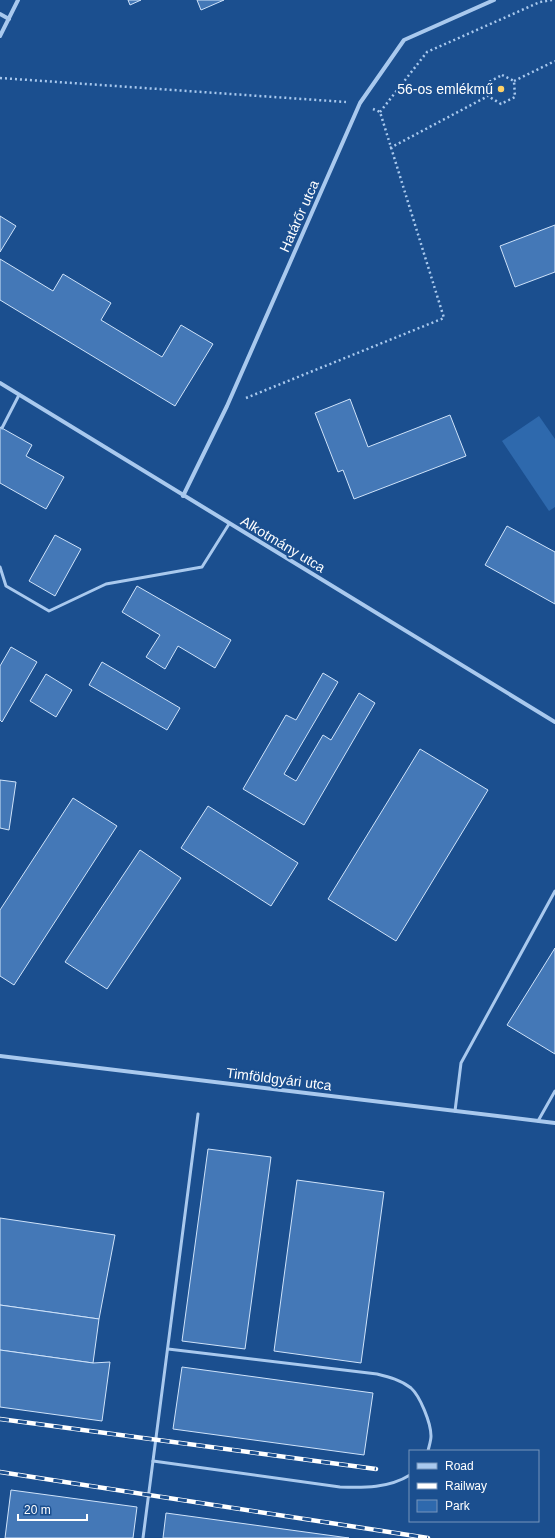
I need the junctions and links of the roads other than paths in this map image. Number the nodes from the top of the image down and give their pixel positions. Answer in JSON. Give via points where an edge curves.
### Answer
{"nodes":[{"id":1,"x":18,"y":0,"type":"edge"},
{"id":2,"x":494,"y":0,"type":"edge"},
{"id":3,"x":0,"y":14,"type":"edge"},
{"id":4,"x":9,"y":19,"type":"junction"},
{"id":5,"x":0,"y":36,"type":"edge"},
{"id":6,"x":0,"y":383,"type":"edge"},
{"id":7,"x":19,"y":395,"type":"junction"},
{"id":8,"x":2,"y":428,"type":"dead end"},
{"id":9,"x":183,"y":496,"type":"junction"},
{"id":10,"x":229,"y":524,"type":"junction"},
{"id":11,"x":0,"y":567,"type":"edge"},
{"id":12,"x":555,"y":722,"type":"edge"},
{"id":13,"x":555,"y":891,"type":"edge"},
{"id":14,"x":0,"y":1056,"type":"edge"},
{"id":15,"x":555,"y":1091,"type":"edge"},
{"id":16,"x":455,"y":1111,"type":"junction"},
{"id":17,"x":198,"y":1114,"type":"dead end"},
{"id":18,"x":538,"y":1121,"type":"junction"},
{"id":19,"x":555,"y":1123,"type":"edge"},
{"id":20,"x":168,"y":1349,"type":"junction"},
{"id":21,"x":428,"y":1450,"type":"edge"},
{"id":22,"x":153,"y":1461,"type":"junction"},
{"id":23,"x":409,"y":1475,"type":"edge"},
{"id":24,"x":143,"y":1538,"type":"edge"}],
"edges":[{"from":1,"to":4,"type":"street"},
{"from":2,"to":9,"type":"street","name":"Határőr utca","via":[[404,40],[360,103],[227,406]]},
{"from":3,"to":4,"type":"street"},
{"from":4,"to":5,"type":"street"},
{"from":6,"to":7,"type":"street","name":"Alkotmány utca"},
{"from":7,"to":8,"type":"lane"},
{"from":7,"to":9,"type":"street","name":"Alkotmány utca"},
{"from":9,"to":10,"type":"street","name":"Alkotmány utca"},
{"from":10,"to":11,"type":"lane","via":[[202,567],[106,584],[49,611],[6,586]]},
{"from":10,"to":12,"type":"street","name":"Alkotmány utca"},
{"from":13,"to":16,"type":"lane","via":[[461,1063]]},
{"from":14,"to":16,"type":"street","name":"Timföldgyári utca"},
{"from":15,"to":18,"type":"lane"},
{"from":16,"to":18,"type":"street","name":"Timföldgyári utca"},
{"from":17,"to":20,"type":"lane"},
{"from":18,"to":19,"type":"street","name":"Timföldgyári utca"},
{"from":20,"to":21,"type":"lane","via":[[377,1374],[397,1380],[411,1388],[421,1403],[431,1435]]},
{"from":20,"to":22,"type":"lane"},
{"from":22,"to":23,"type":"lane","via":[[340,1487],[379,1486]]},
{"from":22,"to":24,"type":"lane"}]}
